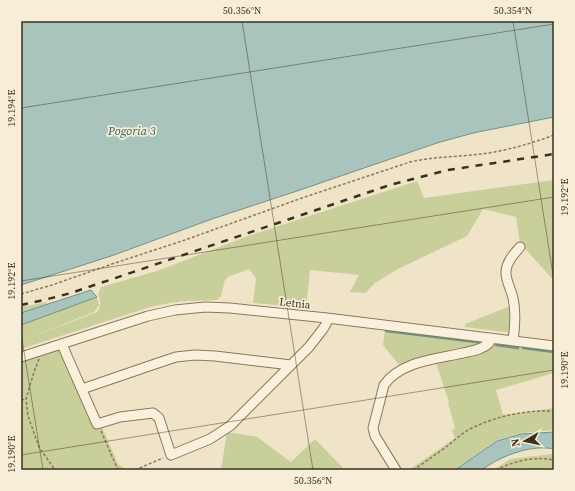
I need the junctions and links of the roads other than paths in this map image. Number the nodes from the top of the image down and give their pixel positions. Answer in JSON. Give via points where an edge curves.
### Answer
{"nodes":[{"id":1,"x":520,"y":247,"type":"dead end"},
{"id":2,"x":327,"y":318,"type":"junction"},
{"id":3,"x":491,"y":338,"type":"junction"},
{"id":4,"x":513,"y":341,"type":"junction"},
{"id":5,"x":62,"y":344,"type":"junction"},
{"id":6,"x":554,"y":346,"type":"edge"},
{"id":7,"x":21,"y":357,"type":"edge"},
{"id":8,"x":291,"y":365,"type":"junction"},
{"id":9,"x":82,"y":389,"type":"junction"},
{"id":10,"x":396,"y":470,"type":"edge"}],
"edges":[{"from":1,"to":4,"type":"street","via":[[509,261],[506,271],[514,307]]},
{"from":2,"to":3,"type":"street","name":"Letnia"},
{"from":2,"to":5,"type":"street","name":"Letnia","via":[[230,308],[186,308],[148,316]]},
{"from":2,"to":8,"type":"street","via":[[320,334]]},
{"from":3,"to":4,"type":"street","name":"Letnia"},
{"from":3,"to":10,"type":"street","via":[[489,344],[484,347],[408,366],[387,380],[373,428],[375,436]]},
{"from":4,"to":6,"type":"street","name":"Letnia"},
{"from":5,"to":7,"type":"street","name":"Letnia"},
{"from":5,"to":9,"type":"street"},
{"from":8,"to":9,"type":"street","via":[[215,356],[176,357]]},
{"from":8,"to":9,"type":"street","via":[[230,426],[210,439],[171,455],[159,418],[153,413],[120,417],[97,424]]}]}
